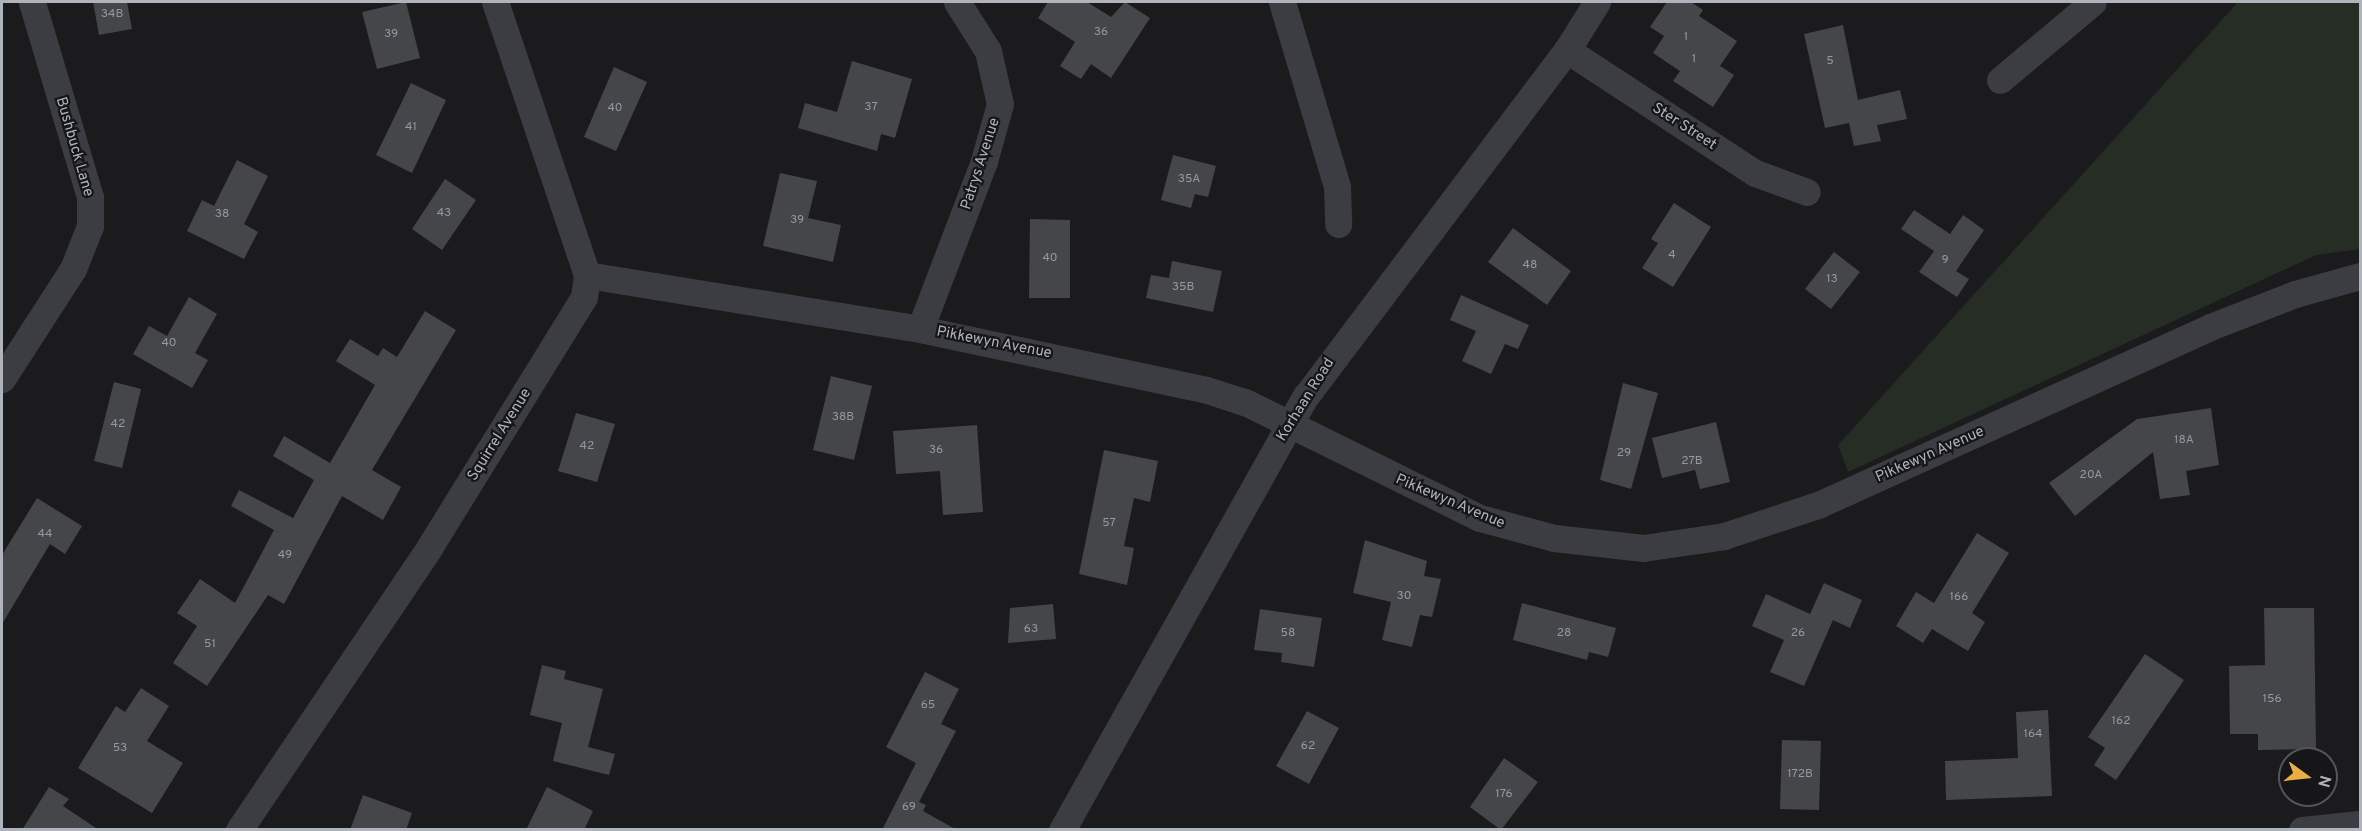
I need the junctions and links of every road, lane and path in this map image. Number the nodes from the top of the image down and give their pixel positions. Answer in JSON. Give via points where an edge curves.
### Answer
{"nodes":[{"id":1,"x":32,"y":2,"type":"edge"},
{"id":2,"x":495,"y":2,"type":"edge"},
{"id":3,"x":957,"y":2,"type":"edge"},
{"id":4,"x":1282,"y":2,"type":"edge"},
{"id":5,"x":1597,"y":2,"type":"edge"},
{"id":6,"x":2093,"y":2,"type":"edge"},
{"id":7,"x":1567,"y":50,"type":"junction"},
{"id":8,"x":2000,"y":80,"type":"dead end"},
{"id":9,"x":1807,"y":192,"type":"dead end"},
{"id":10,"x":1338,"y":224,"type":"dead end"},
{"id":11,"x":587,"y":275,"type":"junction"},
{"id":12,"x":2361,"y":276,"type":"edge"},
{"id":13,"x":920,"y":329,"type":"junction"},
{"id":14,"x":2,"y":379,"type":"edge"},
{"id":15,"x":1289,"y":424,"type":"junction"},
{"id":16,"x":2361,"y":824,"type":"edge"},
{"id":17,"x":239,"y":830,"type":"edge"},
{"id":18,"x":1062,"y":830,"type":"edge"},
{"id":19,"x":2302,"y":830,"type":"edge"}],
"edges":[{"from":1,"to":14,"type":"street","name":"Bushbuck Lane","via":[[90,197],[90,226],[73,269]]},
{"from":2,"to":11,"type":"street"},
{"from":3,"to":13,"type":"street","name":"Patrys Avenue","via":[[988,51],[1000,104],[984,161]]},
{"from":4,"to":10,"type":"street","via":[[1337,187]]},
{"from":5,"to":7,"type":"street","name":"Korhaan Road"},
{"from":6,"to":8,"type":"street"},
{"from":7,"to":9,"type":"street","name":"Ster Street","via":[[1755,173]]},
{"from":7,"to":15,"type":"street","name":"Korhaan Road","via":[[1346,338]]},
{"from":11,"to":13,"type":"street","name":"Pikkewyn Avenue"},
{"from":11,"to":17,"type":"street","name":"Squirrel Avenue","via":[[573,322]]},
{"from":12,"to":15,"type":"street","name":"Pikkewyn Avenue","via":[[2295,294],[2210,327],[1818,505],[1751,529],[1671,546],[1597,545],[1517,531],[1425,494]]},
{"from":13,"to":15,"type":"street","name":"Pikkewyn Avenue","via":[[1184,384],[1245,402]]},
{"from":15,"to":18,"type":"street","name":"Korhaan Road"},
{"from":16,"to":19,"type":"street"}]}
